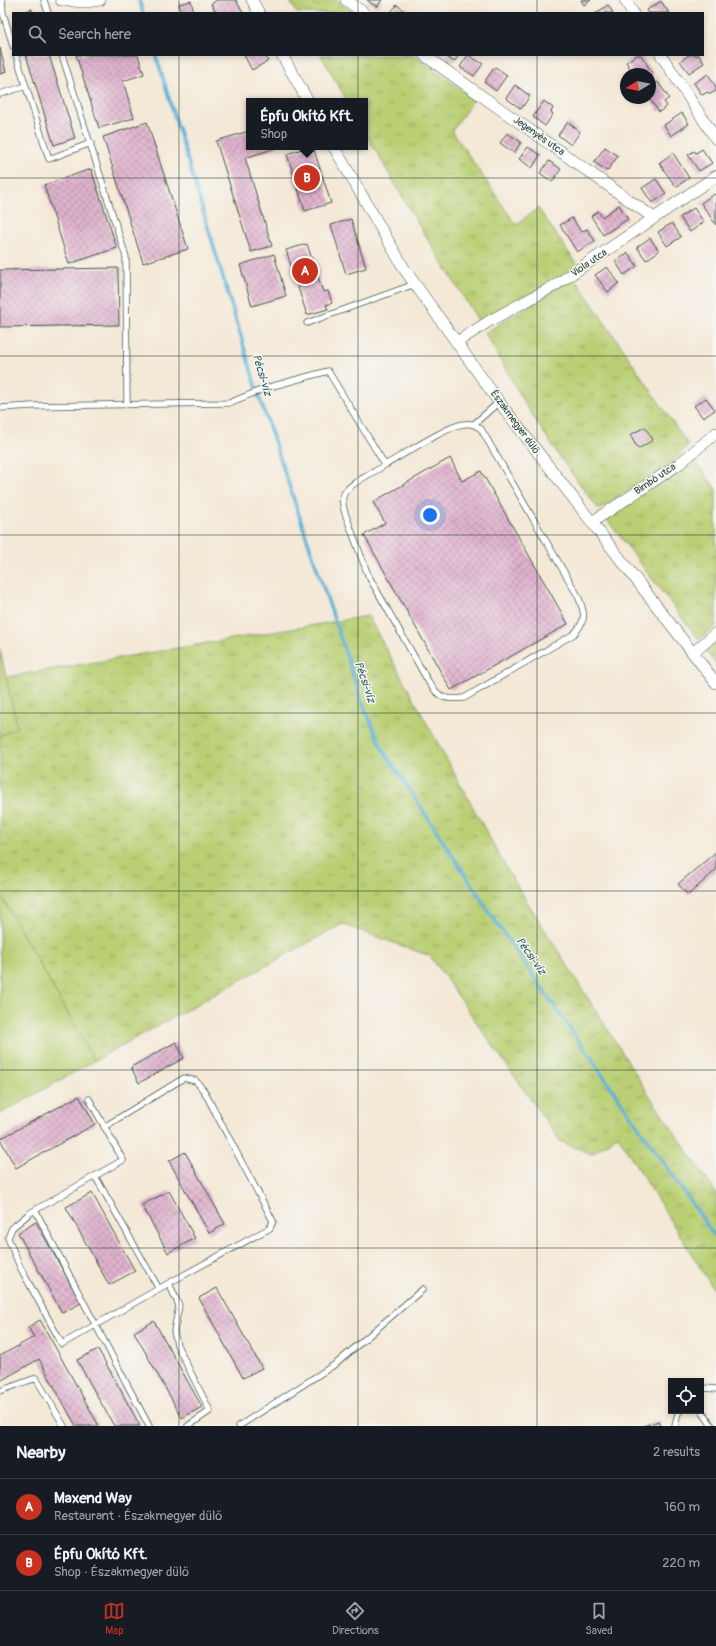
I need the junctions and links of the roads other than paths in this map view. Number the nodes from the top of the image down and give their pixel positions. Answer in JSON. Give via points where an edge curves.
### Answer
{"nodes":[{"id":1,"x":2,"y":0,"type":"edge"},
{"id":2,"x":44,"y":0,"type":"edge"},
{"id":3,"x":61,"y":0,"type":"edge"},
{"id":4,"x":100,"y":0,"type":"edge"},
{"id":5,"x":252,"y":0,"type":"edge"},
{"id":6,"x":346,"y":0,"type":"edge"},
{"id":7,"x":625,"y":0,"type":"edge"},
{"id":8,"x":48,"y":12,"type":"edge"},
{"id":9,"x":258,"y":12,"type":"edge"},
{"id":10,"x":363,"y":12,"type":"edge"},
{"id":11,"x":632,"y":12,"type":"edge"},
{"id":12,"x":12,"y":43,"type":"edge"},
{"id":13,"x":16,"y":56,"type":"edge"},
{"id":14,"x":62,"y":56,"type":"edge"},
{"id":15,"x":283,"y":56,"type":"edge"},
{"id":16,"x":425,"y":56,"type":"edge"},
{"id":17,"x":662,"y":56,"type":"edge"},
{"id":18,"x":26,"y":86,"type":"junction"},
{"id":19,"x":0,"y":94,"type":"edge"},
{"id":20,"x":306,"y":98,"type":"edge"},
{"id":21,"x":716,"y":139,"type":"edge"},
{"id":22,"x":91,"y":144,"type":"junction"},
{"id":23,"x":336,"y":150,"type":"edge"},
{"id":24,"x":716,"y":176,"type":"edge"},
{"id":25,"x":654,"y":218,"type":"junction"},
{"id":26,"x":416,"y":284,"type":"junction"},
{"id":27,"x":307,"y":323,"type":"dead end"},
{"id":28,"x":457,"y":342,"type":"junction"},
{"id":29,"x":499,"y":402,"type":"junction"},
{"id":30,"x":127,"y":404,"type":"junction"},
{"id":31,"x":0,"y":408,"type":"edge"},
{"id":32,"x":474,"y":424,"type":"junction"},
{"id":33,"x":716,"y":433,"type":"edge"},
{"id":34,"x":385,"y":465,"type":"junction"},
{"id":35,"x":592,"y":522,"type":"junction"},
{"id":36,"x":716,"y":633,"type":"edge"},
{"id":37,"x":692,"y":653,"type":"junction"},
{"id":38,"x":716,"y":683,"type":"edge"},
{"id":39,"x":88,"y":1099,"type":"dead end"},
{"id":40,"x":104,"y":1127,"type":"junction"},
{"id":41,"x":95,"y":1176,"type":"junction"},
{"id":42,"x":36,"y":1210,"type":"junction"},
{"id":43,"x":169,"y":1283,"type":"junction"},
{"id":44,"x":159,"y":1289,"type":"junction"},
{"id":45,"x":423,"y":1289,"type":"dead end"},
{"id":46,"x":96,"y":1325,"type":"junction"},
{"id":47,"x":704,"y":1388,"type":"edge"},
{"id":48,"x":716,"y":1390,"type":"edge"},
{"id":49,"x":0,"y":1391,"type":"edge"},
{"id":50,"x":678,"y":1414,"type":"edge"},
{"id":51,"x":704,"y":1414,"type":"edge"},
{"id":52,"x":64,"y":1426,"type":"edge"},
{"id":53,"x":148,"y":1426,"type":"edge"},
{"id":54,"x":188,"y":1426,"type":"edge"},
{"id":55,"x":239,"y":1426,"type":"edge"},
{"id":56,"x":675,"y":1426,"type":"edge"},
{"id":57,"x":712,"y":1426,"type":"edge"}],
"edges":[{"from":1,"to":12,"type":"lane"},
{"from":2,"to":8,"type":"lane"},
{"from":3,"to":4,"type":"street"},
{"from":5,"to":9,"type":"street"},
{"from":6,"to":10,"type":"street"},
{"from":7,"to":11,"type":"street"},
{"from":13,"to":18,"type":"lane"},
{"from":14,"to":22,"type":"lane"},
{"from":15,"to":20,"type":"street"},
{"from":16,"to":25,"type":"street","name":"Jegenyés utca"},
{"from":17,"to":21,"type":"street"},
{"from":18,"to":19,"type":"lane"},
{"from":18,"to":22,"type":"lane","via":[[49,159]]},
{"from":22,"to":30,"type":"lane","via":[[126,257]]},
{"from":23,"to":26,"type":"street","name":"Északmegyer dűlő","via":[[405,270]]},
{"from":24,"to":25,"type":"street","name":"Viola utca"},
{"from":25,"to":28,"type":"street","name":"Viola utca","via":[[554,286],[491,320]]},
{"from":26,"to":27,"type":"lane"},
{"from":26,"to":28,"type":"street","name":"Északmegyer dűlő"},
{"from":28,"to":29,"type":"street","name":"Északmegyer dűlő"},
{"from":29,"to":32,"type":"lane"},
{"from":29,"to":35,"type":"street","name":"Északmegyer dűlő"},
{"from":30,"to":31,"type":"lane"},
{"from":30,"to":34,"type":"lane","via":[[228,403],[266,388],[328,371]]},
{"from":32,"to":34,"type":"lane","via":[[449,429]]},
{"from":32,"to":34,"type":"lane","via":[[486,437],[578,596],[584,611],[583,625],[574,634],[464,698],[450,700],[438,695],[428,681],[368,574],[347,520],[342,504],[343,495],[349,488]]},
{"from":33,"to":35,"type":"street","name":"Bimbó utca","via":[[678,464]]},
{"from":35,"to":37,"type":"street","name":"Északmegyer dűlő"},
{"from":36,"to":37,"type":"street"},
{"from":37,"to":38,"type":"street","name":"Északmegyer dűlő"},
{"from":39,"to":40,"type":"lane"},
{"from":40,"to":41,"type":"lane","via":[[123,1160]]},
{"from":40,"to":43,"type":"lane","via":[[184,1078],[196,1081],[204,1091],[273,1221],[270,1228]]},
{"from":41,"to":42,"type":"lane"},
{"from":41,"to":44,"type":"lane"},
{"from":42,"to":46,"type":"lane"},
{"from":42,"to":46,"type":"lane","via":[[12,1228],[8,1238],[20,1267],[62,1344]]},
{"from":43,"to":44,"type":"lane"},
{"from":43,"to":54,"type":"lane","via":[[179,1306],[174,1331],[177,1345],[210,1411]]},
{"from":44,"to":46,"type":"lane"},
{"from":45,"to":55,"type":"lane","via":[[337,1364]]},
{"from":46,"to":53,"type":"lane"},
{"from":47,"to":48,"type":"lane"},
{"from":49,"to":52,"type":"lane","via":[[36,1378]]},
{"from":50,"to":56,"type":"lane"},
{"from":51,"to":57,"type":"lane"}]}
